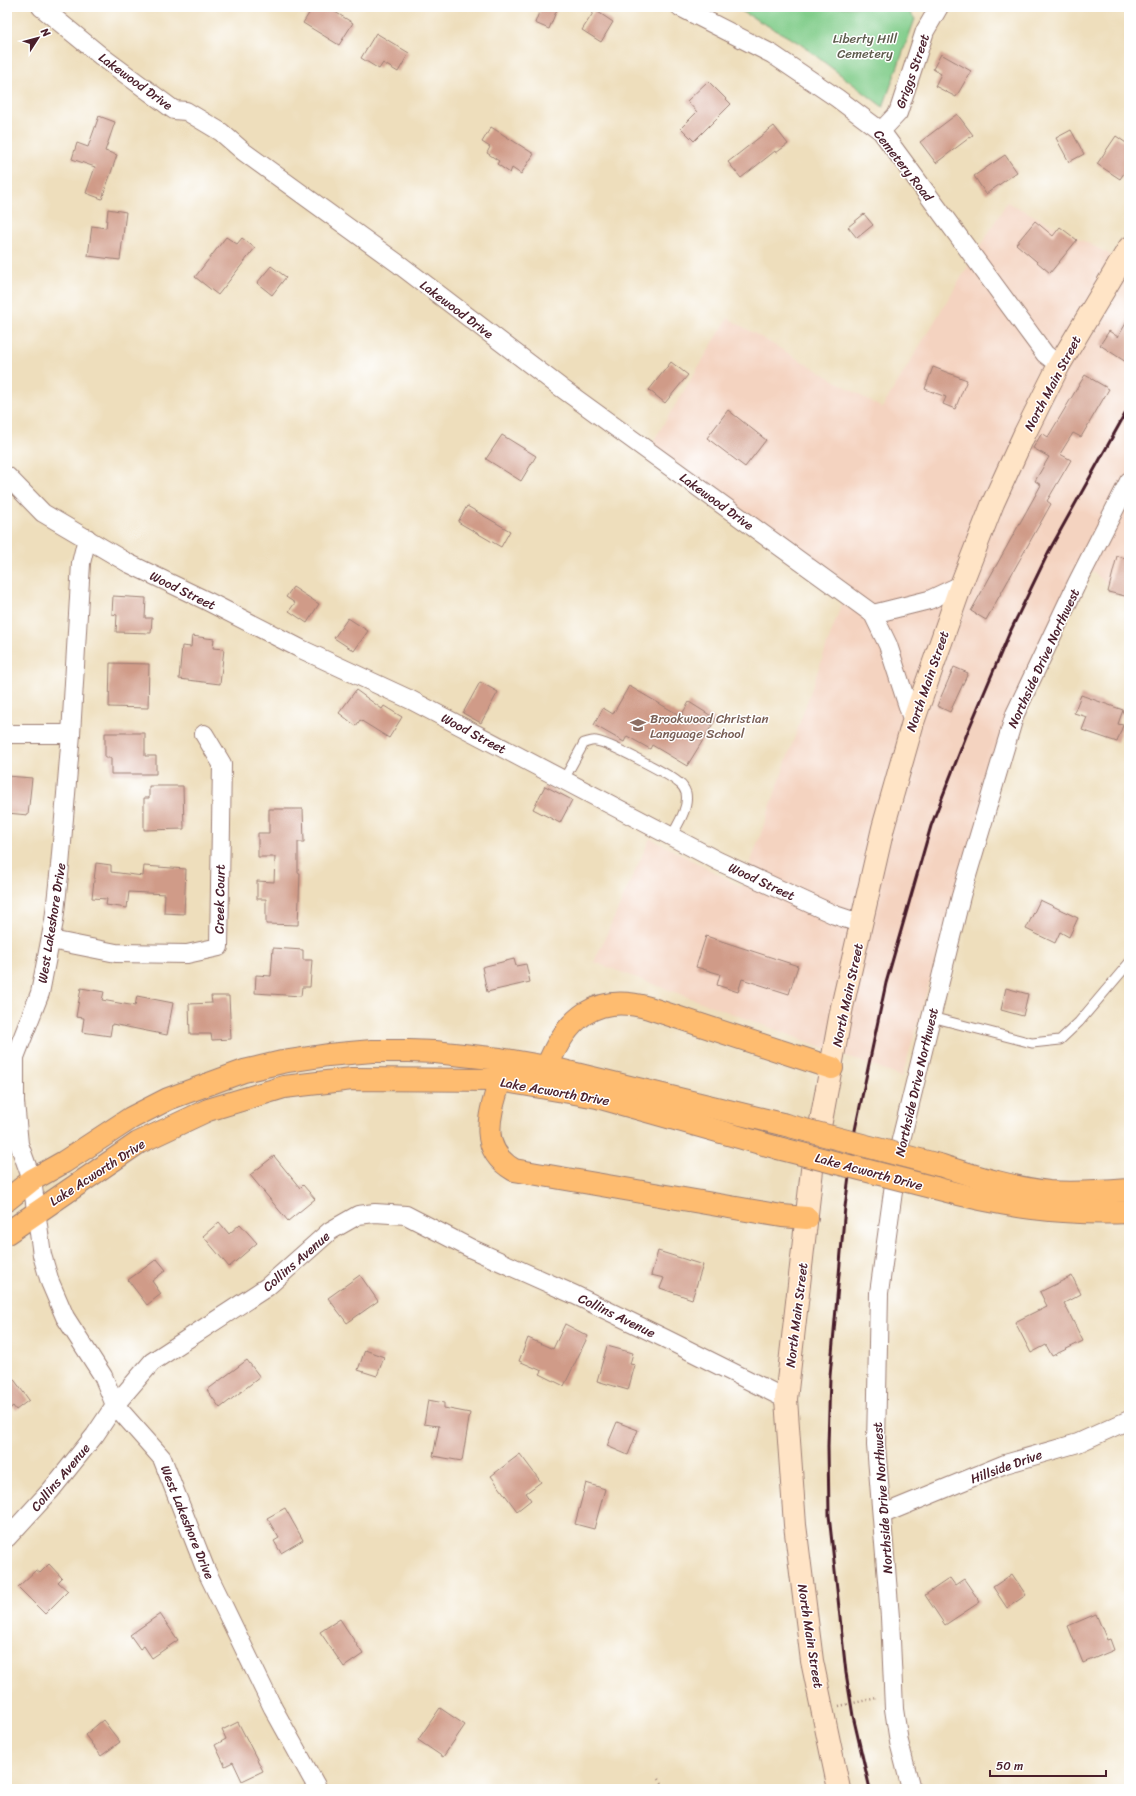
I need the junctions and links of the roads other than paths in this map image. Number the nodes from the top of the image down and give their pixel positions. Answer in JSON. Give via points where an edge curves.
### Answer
{"nodes":[{"id":1,"x":41,"y":7,"type":"edge"},
{"id":2,"x":680,"y":7,"type":"edge"},
{"id":3,"x":939,"y":7,"type":"edge"},
{"id":4,"x":881,"y":131,"type":"junction"},
{"id":5,"x":1129,"y":248,"type":"edge"},
{"id":6,"x":1059,"y":365,"type":"junction"},
{"id":7,"x":7,"y":476,"type":"edge"},
{"id":8,"x":1129,"y":481,"type":"edge"},
{"id":9,"x":87,"y":538,"type":"junction"},
{"id":10,"x":961,"y":585,"type":"junction"},
{"id":11,"x":873,"y":614,"type":"junction"},
{"id":12,"x":912,"y":722,"type":"junction"},
{"id":13,"x":7,"y":734,"type":"edge"},
{"id":14,"x":71,"y":734,"type":"junction"},
{"id":15,"x":204,"y":734,"type":"dead end"},
{"id":16,"x":563,"y":781,"type":"junction"},
{"id":17,"x":671,"y":837,"type":"junction"},
{"id":18,"x":862,"y":924,"type":"junction"},
{"id":19,"x":51,"y":940,"type":"junction"},
{"id":20,"x":1129,"y":963,"type":"edge"},
{"id":21,"x":931,"y":1017,"type":"junction"},
{"id":22,"x":547,"y":1067,"type":"junction"},
{"id":23,"x":832,"y":1068,"type":"junction"},
{"id":24,"x":500,"y":1080,"type":"junction"},
{"id":25,"x":32,"y":1180,"type":"junction"},
{"id":26,"x":1129,"y":1190,"type":"edge"},
{"id":27,"x":7,"y":1200,"type":"edge"},
{"id":28,"x":35,"y":1212,"type":"junction"},
{"id":29,"x":1129,"y":1212,"type":"edge"},
{"id":30,"x":807,"y":1218,"type":"junction"},
{"id":31,"x":7,"y":1233,"type":"edge"},
{"id":32,"x":786,"y":1399,"type":"junction"},
{"id":33,"x":115,"y":1405,"type":"junction"},
{"id":34,"x":1129,"y":1420,"type":"edge"},
{"id":35,"x":883,"y":1514,"type":"junction"},
{"id":36,"x":7,"y":1538,"type":"edge"},
{"id":37,"x":318,"y":1789,"type":"edge"},
{"id":38,"x":839,"y":1789,"type":"edge"},
{"id":39,"x":911,"y":1789,"type":"edge"}],
"edges":[{"from":1,"to":11,"type":"street","name":"Lakewood Drive","via":[[101,56],[174,110],[186,111],[220,132],[400,265],[560,388]]},
{"from":2,"to":4,"type":"street","name":"Cemetery Road","via":[[772,54]]},
{"from":3,"to":4,"type":"street","name":"Griggs Street","via":[[925,31],[898,113]]},
{"from":4,"to":6,"type":"street","name":"Cemetery Road","via":[[1045,354]]},
{"from":5,"to":6,"type":"main road","name":"North Main Street"},
{"from":6,"to":10,"type":"main road","name":"North Main Street","via":[[993,503]]},
{"from":7,"to":9,"type":"street","via":[[43,513]]},
{"from":8,"to":21,"type":"street","name":"Northside Drive Northwest","via":[[1015,714],[961,896]]},
{"from":9,"to":14,"type":"street","name":"West Lakeshore Drive","via":[[80,563]]},
{"from":9,"to":16,"type":"street","name":"Wood Street","via":[[128,563],[301,649],[411,700]]},
{"from":10,"to":11,"type":"street","via":[[929,600]]},
{"from":10,"to":12,"type":"main road","name":"North Main Street"},
{"from":11,"to":12,"type":"street","name":"Lakewood Drive","via":[[888,644]]},
{"from":12,"to":18,"type":"main road","name":"North Main Street","via":[[883,828]]},
{"from":13,"to":14,"type":"street"},
{"from":14,"to":19,"type":"street","name":"West Lakeshore Drive"},
{"from":15,"to":19,"type":"street","name":"Creek Court","via":[[222,764],[219,946],[187,954],[116,953]]},
{"from":16,"to":17,"type":"street","name":"Wood Street"},
{"from":16,"to":17,"type":"lane","via":[[584,743],[596,740],[654,768],[679,783],[686,792],[687,800],[682,818]]},
{"from":17,"to":18,"type":"street","name":"Wood Street","via":[[835,915]]},
{"from":18,"to":23,"type":"main road","name":"North Main Street","via":[[842,1007]]},
{"from":19,"to":25,"type":"street","name":"West Lakeshore Drive","via":[[40,994],[15,1057],[15,1102],[19,1144]]},
{"from":20,"to":21,"type":"lane","via":[[1079,1022],[1060,1040],[1032,1043]]},
{"from":21,"to":35,"type":"street","name":"Northside Drive Northwest","via":[[899,1148],[879,1293],[876,1445]]},
{"from":22,"to":23,"type":"main road","via":[[568,1029],[578,1018],[598,1007],[622,1003],[648,1008]]},
{"from":22,"to":25,"type":"main road","name":"Lake Acworth Drive","via":[[477,1056],[409,1051],[372,1051],[282,1062],[244,1071],[168,1099],[132,1118]]},
{"from":22,"to":26,"type":"main road","name":"Lake Acworth Drive","bridge":true,"via":[[782,1124],[1022,1187],[1050,1192]]},
{"from":23,"to":30,"type":"main road","name":"North Main Street","via":[[812,1170]]},
{"from":24,"to":28,"type":"main road","name":"Lake Acworth Drive","via":[[352,1079],[284,1087],[208,1110],[138,1142]]},
{"from":24,"to":29,"type":"main road","name":"Lake Acworth Drive","bridge":true,"via":[[598,1097],[778,1148],[977,1200],[1046,1211]]},
{"from":24,"to":30,"type":"main road","via":[[490,1112],[490,1142],[500,1159],[514,1170],[782,1216]]},
{"from":25,"to":27,"type":"main road","name":"Lake Acworth Drive"},
{"from":25,"to":28,"type":"street","name":"West Lakeshore Drive"},
{"from":28,"to":31,"type":"main road","name":"Lake Acworth Drive"},
{"from":28,"to":33,"type":"street","name":"West Lakeshore Drive","via":[[42,1255],[50,1282],[65,1317],[103,1376]]},
{"from":30,"to":32,"type":"main road","name":"North Main Street"},
{"from":32,"to":33,"type":"street","name":"Collins Avenue","via":[[406,1215],[374,1213],[358,1215],[330,1230],[267,1287],[152,1362]]},
{"from":32,"to":38,"type":"main road","name":"North Main Street","via":[[795,1525],[812,1660]]},
{"from":33,"to":36,"type":"street","name":"Collins Avenue","via":[[51,1490]]},
{"from":33,"to":37,"type":"street","name":"West Lakeshore Drive","via":[[162,1458],[205,1568],[273,1708]]},
{"from":34,"to":35,"type":"street","name":"Hillside Drive","via":[[1078,1442],[1005,1464]]},
{"from":35,"to":39,"type":"street","name":"Northside Drive Northwest","via":[[892,1643],[892,1694],[899,1742]]}]}
